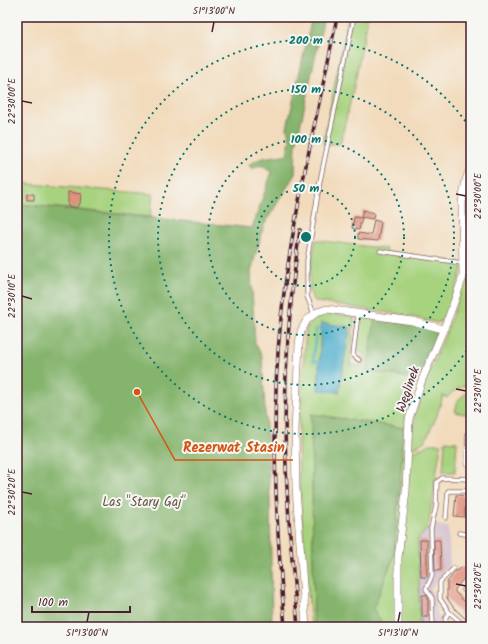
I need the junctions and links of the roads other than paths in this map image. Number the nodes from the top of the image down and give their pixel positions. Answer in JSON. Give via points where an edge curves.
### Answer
{"nodes":[{"id":1,"x":354,"y":17,"type":"edge"},
{"id":2,"x":471,"y":166,"type":"edge"},
{"id":3,"x":380,"y":251,"type":"dead end"},
{"id":4,"x":464,"y":264,"type":"junction"},
{"id":5,"x":358,"y":313,"type":"junction"},
{"id":6,"x":314,"y":314,"type":"junction"},
{"id":7,"x":443,"y":329,"type":"junction"},
{"id":8,"x":358,"y":360,"type":"dead end"},
{"id":9,"x":468,"y":432,"type":"dead end"},
{"id":10,"x":471,"y":466,"type":"edge"},
{"id":11,"x":471,"y":479,"type":"edge"},
{"id":12,"x":471,"y":491,"type":"edge"},
{"id":13,"x":446,"y":518,"type":"dead end"},
{"id":14,"x":459,"y":532,"type":"dead end"},
{"id":15,"x":471,"y":535,"type":"edge"},
{"id":16,"x":471,"y":550,"type":"edge"},
{"id":17,"x":471,"y":563,"type":"edge"},
{"id":18,"x":454,"y":568,"type":"dead end"},
{"id":19,"x":471,"y":583,"type":"edge"},
{"id":20,"x":471,"y":597,"type":"edge"},
{"id":21,"x":449,"y":612,"type":"junction"},
{"id":22,"x":306,"y":627,"type":"edge"},
{"id":23,"x":398,"y":627,"type":"edge"},
{"id":24,"x":433,"y":627,"type":"edge"},
{"id":25,"x":449,"y":627,"type":"edge"},
{"id":26,"x":466,"y":627,"type":"edge"}],
"edges":[{"from":1,"to":6,"type":"lane","via":[[320,181],[307,261],[307,296]]},
{"from":2,"to":4,"type":"street","name":"Węglinek","via":[[462,202]]},
{"from":3,"to":4,"type":"lane"},
{"from":4,"to":7,"type":"street","name":"Węglinek","via":[[461,284]]},
{"from":5,"to":6,"type":"street","via":[[327,310]]},
{"from":5,"to":7,"type":"street","via":[[412,321]]},
{"from":5,"to":8,"type":"lane","via":[[353,355]]},
{"from":6,"to":22,"type":"street","via":[[306,320],[300,337],[296,417],[296,488]]},
{"from":7,"to":23,"type":"street","name":"Węglinek","via":[[409,419],[406,491],[398,558]]},
{"from":9,"to":10,"type":"lane","via":[[467,464]]},
{"from":11,"to":24,"type":"lane","via":[[442,478],[437,482],[436,506],[431,528],[432,576],[426,589],[432,598]]},
{"from":12,"to":13,"type":"lane","via":[[448,491]]},
{"from":14,"to":15,"type":"lane"},
{"from":16,"to":17,"type":"lane"},
{"from":18,"to":21,"type":"lane","via":[[440,582],[440,599]]},
{"from":19,"to":20,"type":"lane","via":[[464,590]]},
{"from":21,"to":25,"type":"lane","via":[[445,620]]},
{"from":21,"to":26,"type":"lane"}]}
